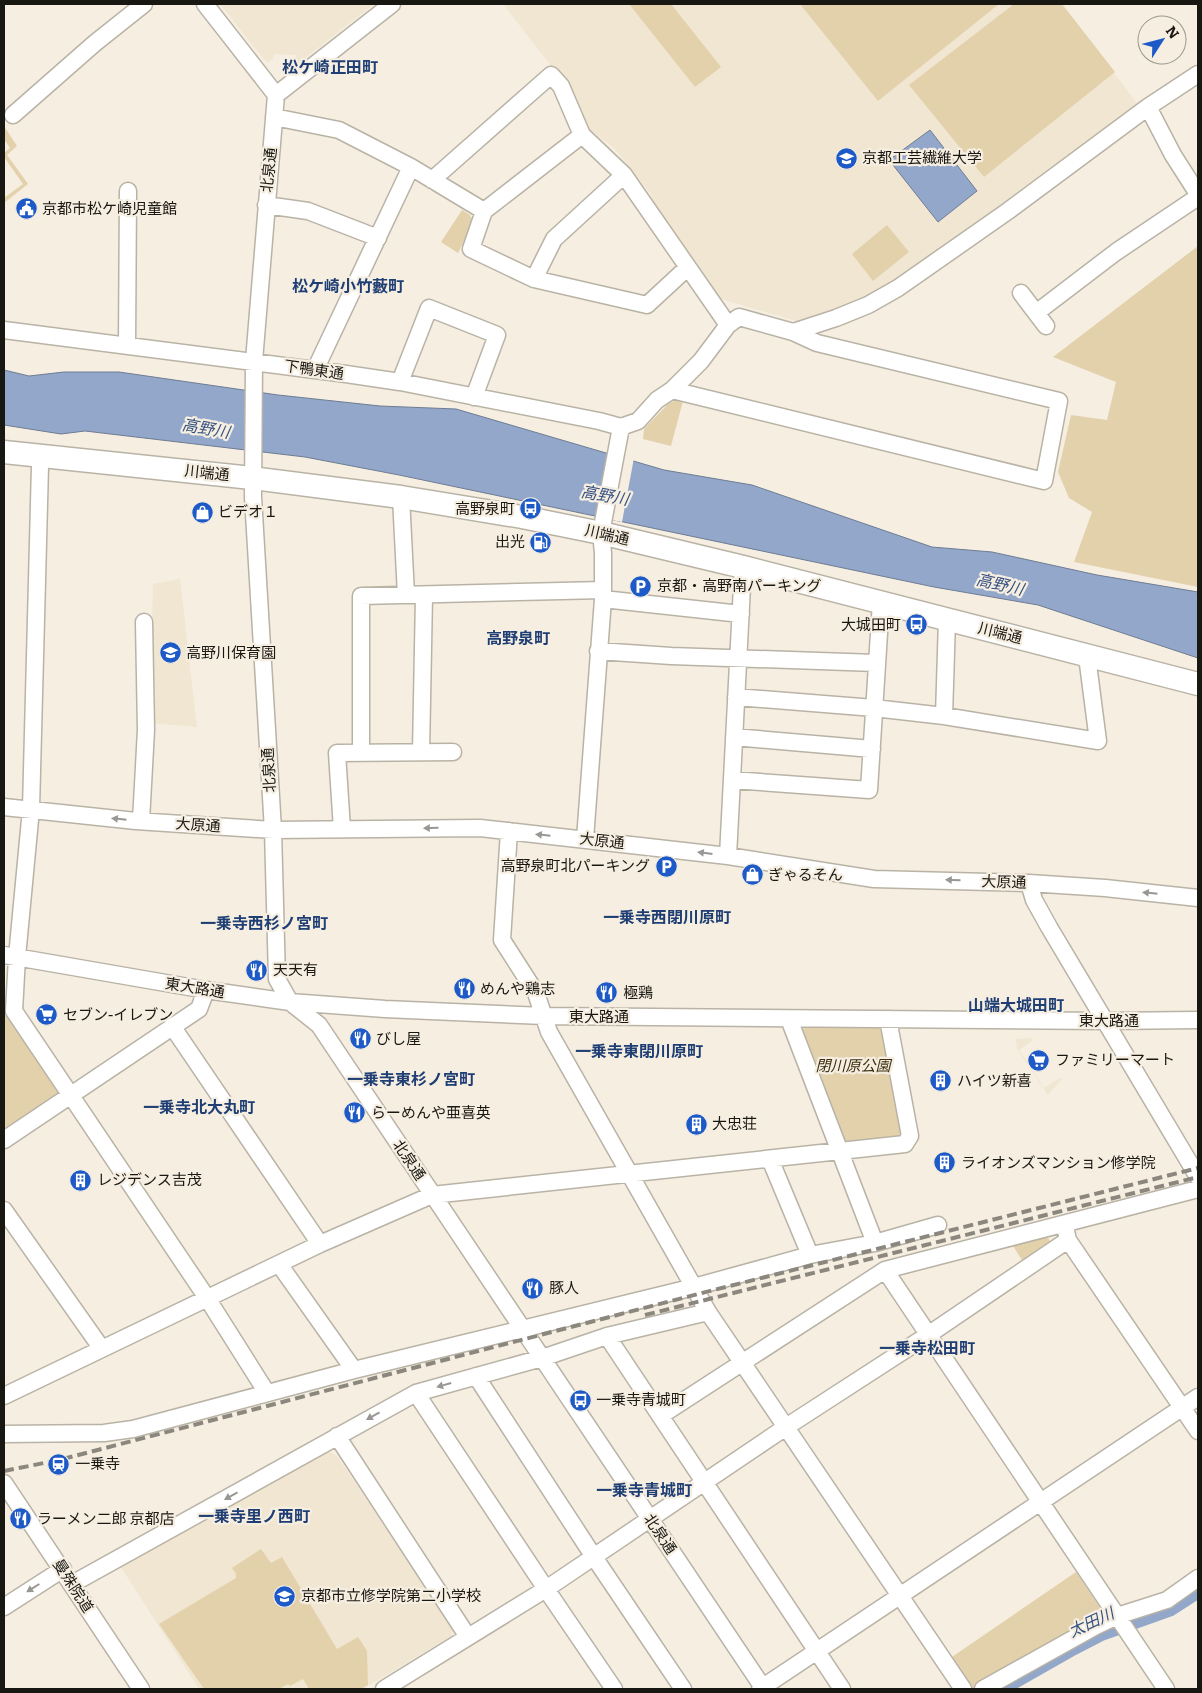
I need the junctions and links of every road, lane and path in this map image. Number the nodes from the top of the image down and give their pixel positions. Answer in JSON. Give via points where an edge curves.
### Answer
{"nodes":[{"id":1,"x":144,"y":4,"type":"edge"},
{"id":2,"x":205,"y":4,"type":"edge"},
{"id":3,"x":392,"y":4,"type":"edge"},
{"id":4,"x":1198,"y":74,"type":"edge"},
{"id":5,"x":276,"y":95,"type":"junction"},
{"id":6,"x":1148,"y":107,"type":"junction"},
{"id":7,"x":13,"y":115,"type":"dead end"},
{"id":8,"x":274,"y":117,"type":"junction"},
{"id":9,"x":582,"y":136,"type":"junction"},
{"id":10,"x":411,"y":167,"type":"junction"},
{"id":11,"x":624,"y":175,"type":"junction"},
{"id":12,"x":432,"y":180,"type":"junction"},
{"id":13,"x":128,"y":191,"type":"dead end"},
{"id":14,"x":1198,"y":196,"type":"edge"},
{"id":15,"x":266,"y":205,"type":"junction"},
{"id":16,"x":484,"y":211,"type":"junction"},
{"id":17,"x":378,"y":238,"type":"junction"},
{"id":18,"x":687,"y":268,"type":"junction"},
{"id":19,"x":534,"y":279,"type":"junction"},
{"id":20,"x":1021,"y":293,"type":"dead end"},
{"id":21,"x":1036,"y":313,"type":"junction"},
{"id":22,"x":728,"y":325,"type":"junction"},
{"id":23,"x":1046,"y":326,"type":"dead end"},
{"id":24,"x":4,"y":330,"type":"edge"},
{"id":25,"x":793,"y":332,"type":"junction"},
{"id":26,"x":127,"y":345,"type":"junction"},
{"id":27,"x":254,"y":368,"type":"junction"},
{"id":28,"x":315,"y":370,"type":"junction"},
{"id":29,"x":400,"y":382,"type":"junction"},
{"id":30,"x":672,"y":390,"type":"junction"},
{"id":31,"x":474,"y":397,"type":"junction"},
{"id":32,"x":620,"y":431,"type":"junction"},
{"id":33,"x":4,"y":452,"type":"edge"},
{"id":34,"x":39,"y":456,"type":"junction"},
{"id":35,"x":252,"y":469,"type":"junction"},
{"id":36,"x":401,"y":498,"type":"junction"},
{"id":37,"x":602,"y":526,"type":"junction"},
{"id":38,"x":743,"y":567,"type":"junction"},
{"id":39,"x":603,"y":594,"type":"junction"},
{"id":40,"x":406,"y":595,"type":"junction"},
{"id":41,"x":424,"y":596,"type":"junction"},
{"id":42,"x":881,"y":602,"type":"junction"},
{"id":43,"x":741,"y":614,"type":"junction"},
{"id":44,"x":947,"y":620,"type":"junction"},
{"id":45,"x":144,"y":622,"type":"dead end"},
{"id":46,"x":598,"y":651,"type":"junction"},
{"id":47,"x":1084,"y":655,"type":"junction"},
{"id":48,"x":738,"y":658,"type":"junction"},
{"id":49,"x":876,"y":663,"type":"junction"},
{"id":50,"x":1198,"y":684,"type":"edge"},
{"id":51,"x":736,"y":697,"type":"junction"},
{"id":52,"x":874,"y":708,"type":"junction"},
{"id":53,"x":944,"y":716,"type":"junction"},
{"id":54,"x":734,"y":737,"type":"junction"},
{"id":55,"x":872,"y":749,"type":"junction"},
{"id":56,"x":421,"y":752,"type":"junction"},
{"id":57,"x":453,"y":752,"type":"dead end"},
{"id":58,"x":361,"y":753,"type":"junction"},
{"id":59,"x":732,"y":780,"type":"junction"},
{"id":60,"x":4,"y":806,"type":"edge"},
{"id":61,"x":31,"y":809,"type":"junction"},
{"id":62,"x":141,"y":821,"type":"junction"},
{"id":63,"x":342,"y":829,"type":"junction"},
{"id":64,"x":273,"y":830,"type":"junction"},
{"id":65,"x":509,"y":831,"type":"junction"},
{"id":66,"x":585,"y":839,"type":"junction"},
{"id":67,"x":728,"y":856,"type":"junction"},
{"id":68,"x":1029,"y":883,"type":"junction"},
{"id":69,"x":1198,"y":898,"type":"edge"},
{"id":70,"x":10,"y":956,"type":"edge"},
{"id":71,"x":206,"y":990,"type":"junction"},
{"id":72,"x":290,"y":1002,"type":"junction"},
{"id":73,"x":544,"y":1016,"type":"junction"},
{"id":74,"x":789,"y":1019,"type":"junction"},
{"id":75,"x":888,"y":1019,"type":"junction"},
{"id":76,"x":1198,"y":1020,"type":"edge"},
{"id":77,"x":1106,"y":1021,"type":"junction"},
{"id":78,"x":172,"y":1026,"type":"junction"},
{"id":79,"x":71,"y":1094,"type":"junction"},
{"id":80,"x":4,"y":1140,"type":"edge"},
{"id":81,"x":839,"y":1152,"type":"junction"},
{"id":82,"x":770,"y":1159,"type":"junction"},
{"id":83,"x":630,"y":1174,"type":"junction"},
{"id":84,"x":1198,"y":1178,"type":"edge"},
{"id":85,"x":1198,"y":1189,"type":"edge"},
{"id":86,"x":432,"y":1195,"type":"junction"},
{"id":87,"x":4,"y":1210,"type":"edge"},
{"id":88,"x":938,"y":1224,"type":"dead end"},
{"id":89,"x":1066,"y":1232,"type":"junction"},
{"id":90,"x":875,"y":1243,"type":"junction"},
{"id":91,"x":320,"y":1244,"type":"junction"},
{"id":92,"x":810,"y":1255,"type":"junction"},
{"id":93,"x":279,"y":1264,"type":"junction"},
{"id":94,"x":884,"y":1270,"type":"junction"},
{"id":95,"x":694,"y":1287,"type":"junction"},
{"id":96,"x":207,"y":1298,"type":"junction"},
{"id":97,"x":708,"y":1312,"type":"junction"},
{"id":98,"x":523,"y":1330,"type":"junction"},
{"id":99,"x":928,"y":1335,"type":"junction"},
{"id":100,"x":607,"y":1336,"type":"junction"},
{"id":101,"x":102,"y":1349,"type":"junction"},
{"id":102,"x":542,"y":1358,"type":"junction"},
{"id":103,"x":742,"y":1362,"type":"junction"},
{"id":104,"x":354,"y":1370,"type":"junction"},
{"id":105,"x":476,"y":1376,"type":"junction"},
{"id":106,"x":267,"y":1393,"type":"junction"},
{"id":107,"x":416,"y":1393,"type":"junction"},
{"id":108,"x":4,"y":1396,"type":"edge"},
{"id":109,"x":1198,"y":1397,"type":"edge"},
{"id":110,"x":1182,"y":1408,"type":"junction"},
{"id":111,"x":660,"y":1416,"type":"junction"},
{"id":112,"x":786,"y":1426,"type":"junction"},
{"id":113,"x":1198,"y":1431,"type":"edge"},
{"id":114,"x":4,"y":1434,"type":"edge"},
{"id":115,"x":337,"y":1436,"type":"junction"},
{"id":116,"x":704,"y":1482,"type":"junction"},
{"id":117,"x":5,"y":1486,"type":"edge"},
{"id":118,"x":1041,"y":1503,"type":"junction"},
{"id":119,"x":650,"y":1520,"type":"junction"},
{"id":120,"x":594,"y":1557,"type":"junction"},
{"id":121,"x":63,"y":1569,"type":"junction"},
{"id":122,"x":1197,"y":1582,"type":"edge"},
{"id":123,"x":72,"y":1584,"type":"junction"},
{"id":124,"x":546,"y":1589,"type":"junction"},
{"id":125,"x":900,"y":1596,"type":"junction"},
{"id":126,"x":4,"y":1607,"type":"edge"},
{"id":127,"x":1117,"y":1616,"type":"junction"},
{"id":128,"x":468,"y":1637,"type":"junction"},
{"id":129,"x":816,"y":1651,"type":"junction"},
{"id":130,"x":403,"y":1685,"type":"edge"},
{"id":131,"x":141,"y":1689,"type":"edge"},
{"id":132,"x":384,"y":1689,"type":"edge"},
{"id":133,"x":614,"y":1689,"type":"edge"},
{"id":134,"x":683,"y":1689,"type":"edge"},
{"id":135,"x":762,"y":1689,"type":"edge"},
{"id":136,"x":842,"y":1689,"type":"edge"},
{"id":137,"x":963,"y":1689,"type":"edge"},
{"id":138,"x":983,"y":1689,"type":"edge"},
{"id":139,"x":1166,"y":1689,"type":"edge"}],
"edges":[{"from":1,"to":7,"type":"street"},
{"from":2,"to":5,"type":"street"},
{"from":3,"to":5,"type":"street"},
{"from":4,"to":6,"type":"street"},
{"from":5,"to":8,"type":"street","name":"北泉通"},
{"from":6,"to":14,"type":"street"},
{"from":6,"to":25,"type":"street","via":[[1008,212],[898,288],[868,305]]},
{"from":8,"to":10,"type":"street","via":[[339,130]]},
{"from":8,"to":15,"type":"street","name":"北泉通"},
{"from":9,"to":11,"type":"street"},
{"from":9,"to":12,"type":"street","via":[[561,86],[551,75]]},
{"from":9,"to":16,"type":"street"},
{"from":10,"to":12,"type":"street"},
{"from":10,"to":17,"type":"street"},
{"from":11,"to":18,"type":"street"},
{"from":11,"to":19,"type":"street","via":[[554,239]]},
{"from":12,"to":16,"type":"street"},
{"from":13,"to":26,"type":"street"},
{"from":14,"to":21,"type":"street","via":[[1116,252]]},
{"from":15,"to":17,"type":"street","via":[[308,211]]},
{"from":15,"to":27,"type":"street","name":"北泉通"},
{"from":16,"to":19,"type":"street","via":[[471,249]]},
{"from":17,"to":28,"type":"street"},
{"from":18,"to":19,"type":"street","via":[[647,305]]},
{"from":18,"to":22,"type":"street"},
{"from":20,"to":21,"type":"street"},
{"from":21,"to":23,"type":"street"},
{"from":22,"to":25,"type":"street","via":[[739,317]]},
{"from":22,"to":30,"type":"street"},
{"from":24,"to":26,"type":"street","name":"下鴨東通"},
{"from":25,"to":30,"type":"street","via":[[818,343],[1060,401],[1044,481]]},
{"from":26,"to":27,"type":"street","name":"下鴨東通"},
{"from":27,"to":28,"type":"street","name":"下鴨東通"},
{"from":27,"to":35,"type":"street","name":"北泉通"},
{"from":28,"to":29,"type":"street","name":"下鴨東通"},
{"from":29,"to":31,"type":"street","name":"下鴨東通"},
{"from":29,"to":31,"type":"street","via":[[429,308],[498,335]]},
{"from":30,"to":32,"type":"street","via":[[656,400],[638,420]]},
{"from":31,"to":32,"type":"street","name":"下鴨東通","via":[[600,421]]},
{"from":32,"to":37,"type":"street"},
{"from":33,"to":34,"type":"highway","name":"川端通"},
{"from":34,"to":35,"type":"highway","name":"川端通"},
{"from":34,"to":61,"type":"street"},
{"from":35,"to":36,"type":"highway","name":"川端通"},
{"from":35,"to":64,"type":"street","name":"北泉通"},
{"from":36,"to":37,"type":"highway","name":"川端通"},
{"from":36,"to":40,"type":"street"},
{"from":37,"to":38,"type":"highway","name":"川端通"},
{"from":37,"to":39,"type":"street"},
{"from":38,"to":42,"type":"highway","name":"川端通"},
{"from":38,"to":43,"type":"street"},
{"from":39,"to":41,"type":"street"},
{"from":39,"to":43,"type":"street"},
{"from":39,"to":46,"type":"street"},
{"from":40,"to":41,"type":"street"},
{"from":40,"to":58,"type":"street","via":[[361,596]]},
{"from":41,"to":56,"type":"street"},
{"from":42,"to":44,"type":"highway","name":"川端通"},
{"from":42,"to":49,"type":"street"},
{"from":43,"to":48,"type":"street"},
{"from":44,"to":47,"type":"highway","name":"川端通"},
{"from":44,"to":53,"type":"street"},
{"from":45,"to":62,"type":"street","via":[[146,730]]},
{"from":46,"to":48,"type":"street"},
{"from":46,"to":66,"type":"street"},
{"from":47,"to":50,"type":"highway","name":"川端通"},
{"from":47,"to":53,"type":"street","via":[[1088,664],[1098,741]]},
{"from":48,"to":49,"type":"street"},
{"from":48,"to":51,"type":"street"},
{"from":49,"to":52,"type":"street"},
{"from":51,"to":52,"type":"street"},
{"from":51,"to":54,"type":"street"},
{"from":52,"to":53,"type":"street"},
{"from":52,"to":55,"type":"street"},
{"from":54,"to":55,"type":"street"},
{"from":54,"to":59,"type":"street"},
{"from":55,"to":59,"type":"street","via":[[869,790]]},
{"from":56,"to":57,"type":"street"},
{"from":56,"to":58,"type":"street"},
{"from":58,"to":63,"type":"street","via":[[337,753]]},
{"from":59,"to":67,"type":"street"},
{"from":60,"to":61,"type":"street","name":"大原通"},
{"from":62,"to":61,"type":"street","name":"大原通","one_way":true},
{"from":61,"to":70,"type":"street"},
{"from":62,"to":64,"type":"street","name":"大原通"},
{"from":63,"to":64,"type":"street","name":"大原通"},
{"from":65,"to":63,"type":"street","name":"大原通","one_way":true,"via":[[480,828]]},
{"from":64,"to":72,"type":"street","name":"北泉通","via":[[277,980]]},
{"from":66,"to":65,"type":"street","name":"大原通","one_way":true},
{"from":65,"to":73,"type":"street","via":[[502,940],[536,993]]},
{"from":67,"to":66,"type":"street","name":"大原通","one_way":true},
{"from":68,"to":67,"type":"street","name":"大原通","one_way":true,"via":[[874,879]]},
{"from":69,"to":68,"type":"street","name":"大原通","one_way":true},
{"from":68,"to":77,"type":"street","via":[[1038,906]]},
{"from":70,"to":71,"type":"street","name":"東大路通"},
{"from":70,"to":79,"type":"street","via":[[14,1011]]},
{"from":71,"to":72,"type":"street","name":"東大路通"},
{"from":71,"to":78,"type":"street","via":[[199,1009]]},
{"from":72,"to":73,"type":"street","name":"東大路通"},
{"from":72,"to":86,"type":"street","name":"北泉通","via":[[319,1025]]},
{"from":73,"to":74,"type":"street","name":"東大路通"},
{"from":73,"to":83,"type":"street","via":[[549,1032]]},
{"from":74,"to":75,"type":"street","name":"東大路通"},
{"from":74,"to":81,"type":"street"},
{"from":75,"to":77,"type":"street","name":"東大路通"},
{"from":75,"to":81,"type":"street","via":[[910,1136],[905,1144]]},
{"from":76,"to":77,"type":"street","name":"東大路通"},
{"from":77,"to":84,"type":"street"},
{"from":78,"to":79,"type":"street"},
{"from":78,"to":91,"type":"street"},
{"from":79,"to":80,"type":"street"},
{"from":79,"to":96,"type":"street"},
{"from":81,"to":82,"type":"street"},
{"from":81,"to":90,"type":"street"},
{"from":82,"to":83,"type":"street"},
{"from":82,"to":92,"type":"street"},
{"from":83,"to":86,"type":"street"},
{"from":83,"to":95,"type":"street"},
{"from":85,"to":89,"type":"street"},
{"from":86,"to":91,"type":"street"},
{"from":86,"to":98,"type":"street","name":"北泉通"},
{"from":87,"to":101,"type":"street"},
{"from":88,"to":90,"type":"street"},
{"from":89,"to":94,"type":"street"},
{"from":89,"to":99,"type":"street"},
{"from":89,"to":110,"type":"street"},
{"from":90,"to":92,"type":"street"},
{"from":91,"to":93,"type":"street"},
{"from":92,"to":95,"type":"street"},
{"from":93,"to":96,"type":"street"},
{"from":93,"to":104,"type":"street"},
{"from":94,"to":99,"type":"street"},
{"from":94,"to":103,"type":"street"},
{"from":95,"to":97,"type":"street"},
{"from":95,"to":98,"type":"street"},
{"from":96,"to":101,"type":"street"},
{"from":96,"to":106,"type":"street"},
{"from":97,"to":100,"type":"street"},
{"from":97,"to":103,"type":"street"},
{"from":98,"to":102,"type":"street","name":"北泉通"},
{"from":98,"to":104,"type":"street"},
{"from":99,"to":112,"type":"street"},
{"from":99,"to":118,"type":"street"},
{"from":100,"to":102,"type":"street"},
{"from":100,"to":111,"type":"street"},
{"from":101,"to":108,"type":"street"},
{"from":102,"to":105,"type":"street"},
{"from":102,"to":119,"type":"street","name":"北泉通"},
{"from":103,"to":111,"type":"street"},
{"from":103,"to":112,"type":"street"},
{"from":104,"to":106,"type":"street"},
{"from":105,"to":107,"type":"street","one_way":true},
{"from":105,"to":120,"type":"street"},
{"from":106,"to":114,"type":"street","via":[[133,1429],[104,1433]]},
{"from":107,"to":115,"type":"street","one_way":true},
{"from":107,"to":124,"type":"street"},
{"from":109,"to":110,"type":"street"},
{"from":110,"to":113,"type":"street"},
{"from":110,"to":118,"type":"street"},
{"from":111,"to":116,"type":"street"},
{"from":112,"to":116,"type":"street"},
{"from":112,"to":125,"type":"street"},
{"from":115,"to":123,"type":"street","one_way":true},
{"from":115,"to":128,"type":"street"},
{"from":116,"to":119,"type":"street"},
{"from":116,"to":129,"type":"street"},
{"from":117,"to":121,"type":"street","name":"曼殊院道"},
{"from":118,"to":125,"type":"street"},
{"from":118,"to":127,"type":"street"},
{"from":119,"to":120,"type":"street"},
{"from":119,"to":135,"type":"street","name":"北泉通"},
{"from":120,"to":124,"type":"street"},
{"from":120,"to":134,"type":"street"},
{"from":121,"to":123,"type":"street","name":"曼殊院道"},
{"from":121,"to":126,"type":"street","one_way":true},
{"from":122,"to":127,"type":"street","via":[[1167,1600]]},
{"from":123,"to":131,"type":"street","name":"曼殊院道"},
{"from":124,"to":128,"type":"street"},
{"from":124,"to":133,"type":"street"},
{"from":125,"to":129,"type":"street"},
{"from":125,"to":137,"type":"street"},
{"from":127,"to":138,"type":"street"},
{"from":127,"to":139,"type":"street"},
{"from":128,"to":130,"type":"street"},
{"from":129,"to":135,"type":"street"},
{"from":129,"to":136,"type":"street"},
{"from":130,"to":132,"type":"street"}]}
